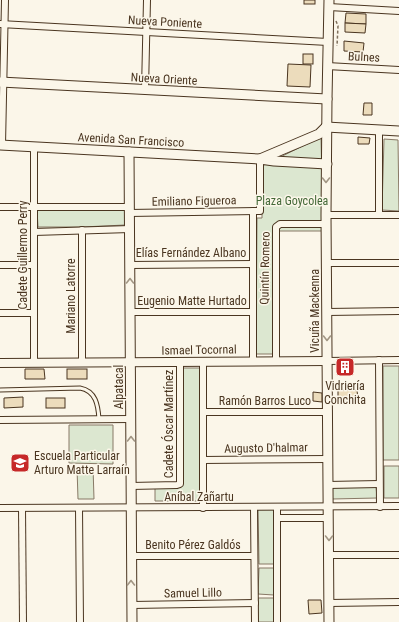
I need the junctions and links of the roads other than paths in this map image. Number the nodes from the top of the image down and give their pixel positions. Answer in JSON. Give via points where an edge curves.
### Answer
{"nodes":[{"id":1,"x":4,"y":0,"type":"edge"},
{"id":2,"x":147,"y":0,"type":"edge"},
{"id":3,"x":329,"y":3,"type":"edge"},
{"id":4,"x":399,"y":11,"type":"edge"},
{"id":5,"x":2,"y":24,"type":"edge"},
{"id":6,"x":147,"y":32,"type":"junction"},
{"id":7,"x":328,"y":42,"type":"junction"},
{"id":8,"x":327,"y":66,"type":"junction"},
{"id":9,"x":399,"y":70,"type":"edge"},
{"id":10,"x":2,"y":82,"type":"edge"},
{"id":11,"x":145,"y":90,"type":"junction"},
{"id":12,"x":327,"y":99,"type":"junction"},
{"id":13,"x":326,"y":127,"type":"junction"},
{"id":14,"x":379,"y":130,"type":"junction"},
{"id":15,"x":399,"y":131,"type":"edge"},
{"id":16,"x":1,"y":145,"type":"edge"},
{"id":17,"x":34,"y":147,"type":"junction"},
{"id":18,"x":129,"y":152,"type":"junction"},
{"id":19,"x":260,"y":159,"type":"junction"},
{"id":20,"x":326,"y":164,"type":"junction"},
{"id":21,"x":34,"y":206,"type":"junction"},
{"id":22,"x":0,"y":207,"type":"edge"},
{"id":23,"x":130,"y":210,"type":"junction"},
{"id":24,"x":256,"y":211,"type":"junction"},
{"id":25,"x":379,"y":215,"type":"junction"},
{"id":26,"x":399,"y":215,"type":"edge"},
{"id":27,"x":326,"y":219,"type":"junction"},
{"id":28,"x":130,"y":229,"type":"junction"},
{"id":29,"x":82,"y":230,"type":"junction"},
{"id":30,"x":34,"y":232,"type":"junction"},
{"id":31,"x":327,"y":263,"type":"junction"},
{"id":32,"x":399,"y":263,"type":"edge"},
{"id":33,"x":130,"y":264,"type":"junction"},
{"id":34,"x":253,"y":264,"type":"junction"},
{"id":35,"x":0,"y":265,"type":"edge"},
{"id":36,"x":34,"y":265,"type":"junction"},
{"id":37,"x":399,"y":311,"type":"edge"},
{"id":38,"x":130,"y":312,"type":"junction"},
{"id":39,"x":253,"y":312,"type":"junction"},
{"id":40,"x":327,"y":312,"type":"junction"},
{"id":41,"x":0,"y":313,"type":"edge"},
{"id":42,"x":34,"y":313,"type":"junction"},
{"id":43,"x":379,"y":360,"type":"junction"},
{"id":44,"x":399,"y":360,"type":"edge"},
{"id":45,"x":253,"y":361,"type":"junction"},
{"id":46,"x":276,"y":361,"type":"junction"},
{"id":47,"x":328,"y":361,"type":"junction"},
{"id":48,"x":82,"y":362,"type":"junction"},
{"id":49,"x":130,"y":362,"type":"junction"},
{"id":50,"x":180,"y":362,"type":"junction"},
{"id":51,"x":203,"y":362,"type":"junction"},
{"id":52,"x":0,"y":363,"type":"edge"},
{"id":53,"x":34,"y":363,"type":"junction"},
{"id":54,"x":0,"y":390,"type":"edge"},
{"id":55,"x":203,"y":412,"type":"junction"},
{"id":56,"x":328,"y":412,"type":"junction"},
{"id":57,"x":99,"y":419,"type":"junction"},
{"id":58,"x":131,"y":419,"type":"junction"},
{"id":59,"x":0,"y":420,"type":"edge"},
{"id":60,"x":328,"y":459,"type":"junction"},
{"id":61,"x":203,"y":460,"type":"junction"},
{"id":62,"x":380,"y":484,"type":"junction"},
{"id":63,"x":328,"y":485,"type":"junction"},
{"id":64,"x":131,"y":486,"type":"junction"},
{"id":65,"x":399,"y":506,"type":"edge"},
{"id":66,"x":277,"y":507,"type":"junction"},
{"id":67,"x":328,"y":507,"type":"junction"},
{"id":68,"x":380,"y":507,"type":"junction"},
{"id":69,"x":0,"y":508,"type":"edge"},
{"id":70,"x":22,"y":508,"type":"junction"},
{"id":71,"x":79,"y":508,"type":"junction"},
{"id":72,"x":131,"y":508,"type":"junction"},
{"id":73,"x":203,"y":508,"type":"junction"},
{"id":74,"x":254,"y":508,"type":"junction"},
{"id":75,"x":277,"y":518,"type":"junction"},
{"id":76,"x":329,"y":518,"type":"junction"},
{"id":77,"x":329,"y":555,"type":"junction"},
{"id":78,"x":399,"y":555,"type":"edge"},
{"id":79,"x":131,"y":556,"type":"junction"},
{"id":80,"x":254,"y":556,"type":"junction"},
{"id":81,"x":399,"y":602,"type":"edge"},
{"id":82,"x":329,"y":603,"type":"junction"},
{"id":83,"x":255,"y":604,"type":"junction"},
{"id":84,"x":132,"y":605,"type":"junction"},
{"id":85,"x":23,"y":622,"type":"edge"},
{"id":86,"x":80,"y":622,"type":"edge"},
{"id":87,"x":132,"y":622,"type":"edge"},
{"id":88,"x":255,"y":622,"type":"edge"},
{"id":89,"x":277,"y":622,"type":"edge"},
{"id":90,"x":329,"y":622,"type":"edge"}],
"edges":[{"from":1,"to":5,"type":"street"},
{"from":2,"to":6,"type":"street"},
{"from":3,"to":4,"type":"street"},
{"from":3,"to":7,"type":"main road","name":"Vicuña Mackenna"},
{"from":5,"to":6,"type":"street","name":"Nueva Poniente"},
{"from":5,"to":10,"type":"street"},
{"from":6,"to":7,"type":"street","name":"Nueva Poniente"},
{"from":6,"to":11,"type":"street"},
{"from":7,"to":8,"type":"main road","name":"Vicuña Mackenna"},
{"from":8,"to":9,"type":"street","name":"Bulnes"},
{"from":8,"to":12,"type":"main road","name":"Vicuña Mackenna"},
{"from":10,"to":11,"type":"main road","name":"Nueva Oriente"},
{"from":10,"to":16,"type":"street"},
{"from":11,"to":12,"type":"main road","name":"Nueva Oriente"},
{"from":12,"to":13,"type":"main road","name":"Vicuña Mackenna"},
{"from":13,"to":14,"type":"main road"},
{"from":13,"to":19,"type":"main road","name":"Avenida San Francisco","via":[[316,135]]},
{"from":13,"to":20,"type":"main road","name":"Vicuña Mackenna"},
{"from":14,"to":15,"type":"main road"},
{"from":14,"to":25,"type":"street"},
{"from":16,"to":17,"type":"main road","name":"Avenida San Francisco"},
{"from":17,"to":18,"type":"main road","name":"Avenida San Francisco"},
{"from":17,"to":21,"type":"street","name":"Cadete Guillermo Perry"},
{"from":18,"to":19,"type":"main road","name":"Avenida San Francisco"},
{"from":18,"to":23,"type":"main road","name":"Alpatacal"},
{"from":19,"to":20,"type":"main road","name":"Avenida San Francisco"},
{"from":19,"to":24,"type":"street","name":"Quintín Romero"},
{"from":20,"to":27,"type":"main road","name":"Vicuña Mackenna","one_way":true},
{"from":21,"to":22,"type":"street","name":"Emiliano Figueroa"},
{"from":21,"to":23,"type":"street","name":"Emiliano Figueroa"},
{"from":21,"to":30,"type":"street","name":"Cadete Guillermo Perry"},
{"from":23,"to":24,"type":"street","name":"Emiliano Figueroa"},
{"from":23,"to":28,"type":"main road","name":"Alpatacal"},
{"from":24,"to":34,"type":"street","name":"Quintín Romero"},
{"from":25,"to":26,"type":"street"},
{"from":25,"to":27,"type":"street"},
{"from":27,"to":31,"type":"main road","name":"Vicuña Mackenna"},
{"from":27,"to":46,"type":"street","name":"Quintín Romero","via":[[280,224],[276,227]]},
{"from":28,"to":29,"type":"street"},
{"from":28,"to":33,"type":"main road","name":"Alpatacal"},
{"from":29,"to":30,"type":"street"},
{"from":29,"to":48,"type":"street","name":"Mariano Latorre"},
{"from":30,"to":36,"type":"street","name":"Cadete Guillermo Perry"},
{"from":31,"to":32,"type":"street"},
{"from":31,"to":40,"type":"main road","name":"Vicuña Mackenna"},
{"from":33,"to":34,"type":"street","name":"Elías Fernández Albano"},
{"from":38,"to":33,"type":"main road","name":"Alpatacal","one_way":true},
{"from":34,"to":39,"type":"street","name":"Quintín Romero"},
{"from":35,"to":36,"type":"street"},
{"from":36,"to":42,"type":"street","name":"Cadete Guillermo Perry"},
{"from":37,"to":40,"type":"street"},
{"from":38,"to":39,"type":"street","name":"Eugenio Matte Hurtado"},
{"from":38,"to":49,"type":"main road","name":"Alpatacal"},
{"from":39,"to":45,"type":"street","name":"Quintín Romero"},
{"from":40,"to":47,"type":"main road","name":"Vicuña Mackenna","one_way":true},
{"from":41,"to":42,"type":"street"},
{"from":42,"to":53,"type":"street","name":"Cadete Guillermo Perry"},
{"from":43,"to":44,"type":"street","name":"Ismael Tocornal"},
{"from":43,"to":47,"type":"street","name":"Ismael Tocornal"},
{"from":43,"to":62,"type":"street"},
{"from":45,"to":46,"type":"street","name":"Ismael Tocornal"},
{"from":45,"to":51,"type":"street","name":"Ismael Tocornal"},
{"from":46,"to":47,"type":"street","name":"Ismael Tocornal"},
{"from":47,"to":56,"type":"main road","name":"Vicuña Mackenna"},
{"from":48,"to":49,"type":"street","name":"Ismael Tocornal"},
{"from":48,"to":53,"type":"street","name":"Ismael Tocornal"},
{"from":49,"to":50,"type":"street","name":"Ismael Tocornal"},
{"from":49,"to":58,"type":"main road","name":"Alpatacal"},
{"from":50,"to":51,"type":"street","name":"Ismael Tocornal"},
{"from":50,"to":64,"type":"street","name":"Cadete Óscar Martínez","via":[[180,484]]},
{"from":51,"to":55,"type":"street"},
{"from":52,"to":53,"type":"street","name":"Ismael Tocornal"},
{"from":54,"to":57,"type":"lane","via":[[86,389],[95,399]]},
{"from":55,"to":56,"type":"street","name":"Ramón Barros Luco"},
{"from":55,"to":61,"type":"street"},
{"from":56,"to":60,"type":"main road","name":"Vicuña Mackenna"},
{"from":57,"to":58,"type":"street"},
{"from":57,"to":59,"type":"street"},
{"from":64,"to":58,"type":"main road","name":"Alpatacal","one_way":true},
{"from":60,"to":61,"type":"street","name":"Augusto D'halmar"},
{"from":60,"to":63,"type":"main road","name":"Vicuña Mackenna"},
{"from":61,"to":73,"type":"street"},
{"from":62,"to":63,"type":"street"},
{"from":62,"to":68,"type":"street"},
{"from":63,"to":67,"type":"main road","name":"Vicuña Mackenna"},
{"from":64,"to":72,"type":"main road","name":"Alpatacal"},
{"from":65,"to":68,"type":"street","name":"Aníbal Zañartu"},
{"from":66,"to":67,"type":"street","name":"Aníbal Zañartu"},
{"from":66,"to":74,"type":"street","name":"Aníbal Zañartu"},
{"from":66,"to":75,"type":"street"},
{"from":67,"to":68,"type":"street","name":"Aníbal Zañartu"},
{"from":67,"to":76,"type":"main road","name":"Vicuña Mackenna"},
{"from":69,"to":70,"type":"street","name":"Aníbal Zañartu"},
{"from":70,"to":71,"type":"street","name":"Aníbal Zañartu"},
{"from":70,"to":85,"type":"street"},
{"from":71,"to":72,"type":"street","name":"Aníbal Zañartu"},
{"from":71,"to":86,"type":"street"},
{"from":72,"to":73,"type":"street","name":"Aníbal Zañartu"},
{"from":72,"to":79,"type":"main road","name":"Alpatacal"},
{"from":73,"to":74,"type":"street","name":"Aníbal Zañartu"},
{"from":74,"to":80,"type":"street"},
{"from":75,"to":76,"type":"street"},
{"from":75,"to":89,"type":"street"},
{"from":76,"to":77,"type":"main road","name":"Vicuña Mackenna","one_way":true},
{"from":77,"to":78,"type":"street"},
{"from":77,"to":82,"type":"main road","name":"Vicuña Mackenna"},
{"from":79,"to":80,"type":"street","name":"Benito Pérez Galdós"},
{"from":84,"to":79,"type":"main road","name":"Alpatacal","one_way":true},
{"from":80,"to":83,"type":"street"},
{"from":81,"to":82,"type":"street"},
{"from":82,"to":90,"type":"main road","name":"Vicuña Mackenna"},
{"from":83,"to":84,"type":"street","name":"Samuel Lillo"},
{"from":83,"to":88,"type":"street"},
{"from":84,"to":87,"type":"main road","name":"Alpatacal"}]}
